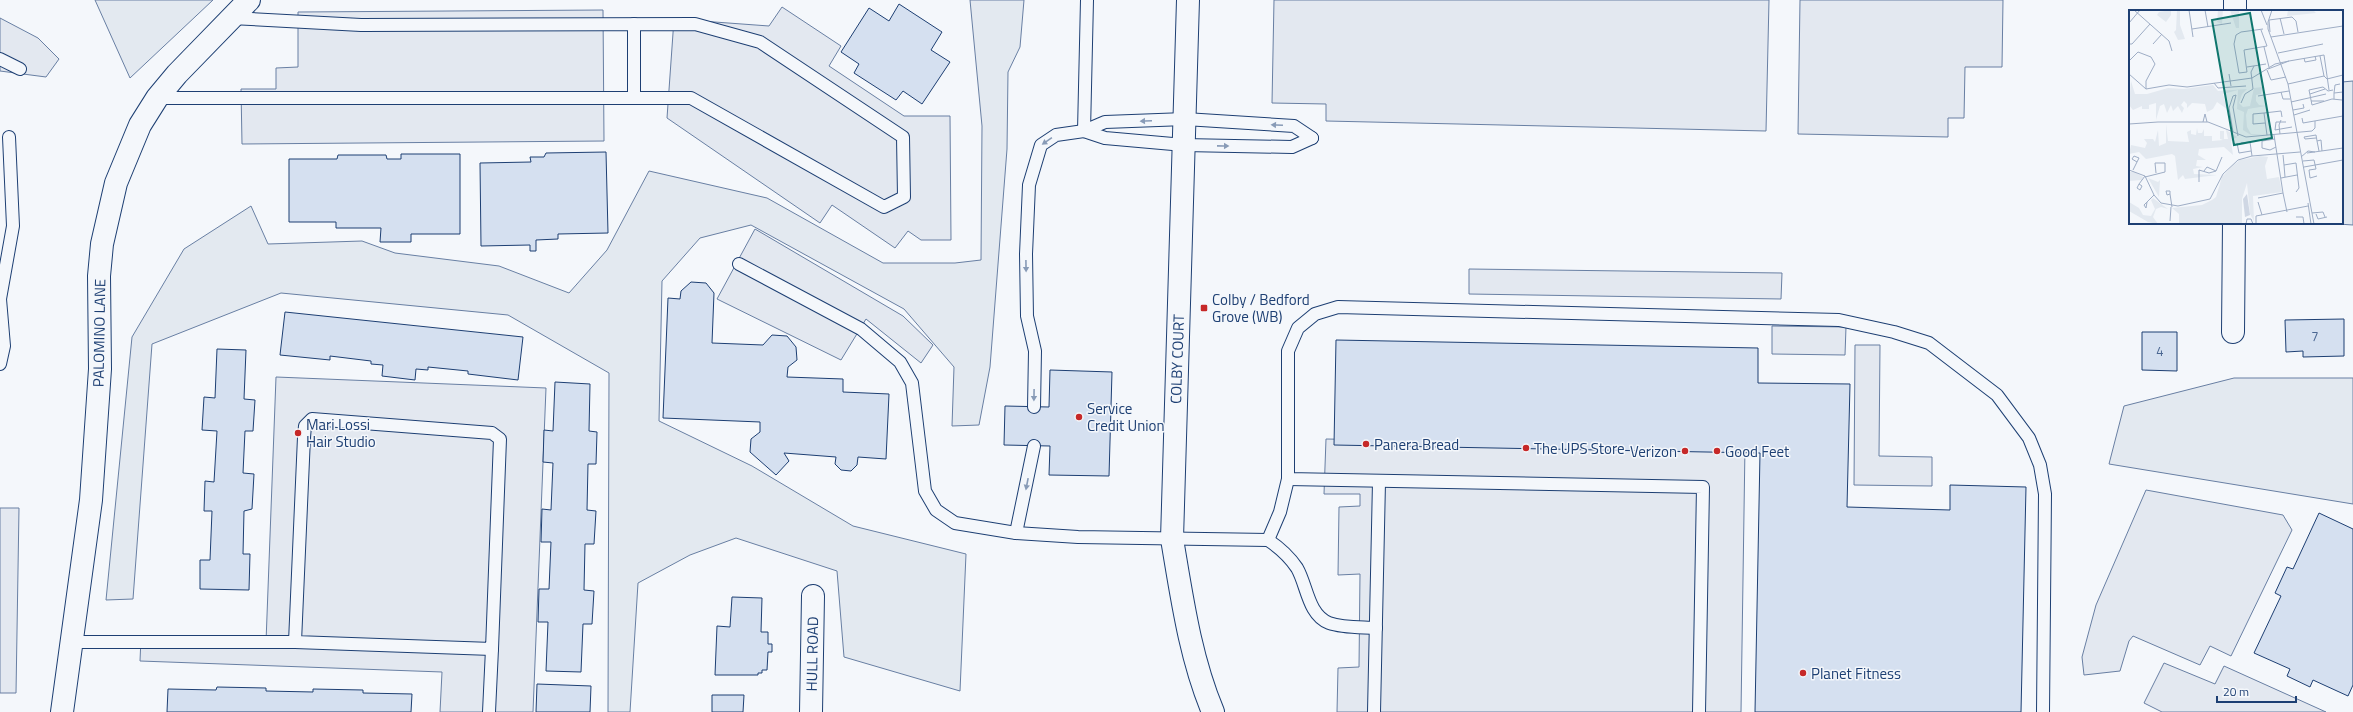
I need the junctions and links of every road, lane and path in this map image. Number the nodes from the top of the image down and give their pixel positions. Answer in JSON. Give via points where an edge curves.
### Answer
{"nodes":[{"id":1,"x":249,"y":0,"type":"edge"},
{"id":2,"x":1087,"y":0,"type":"edge"},
{"id":3,"x":1188,"y":0,"type":"edge"},
{"id":4,"x":231,"y":18,"type":"junction"},
{"id":5,"x":634,"y":24,"type":"junction"},
{"id":6,"x":0,"y":59,"type":"edge"},
{"id":7,"x":20,"y":69,"type":"dead end"},
{"id":8,"x":157,"y":98,"type":"junction"},
{"id":9,"x":634,"y":98,"type":"junction"},
{"id":10,"x":1185,"y":120,"type":"junction"},
{"id":11,"x":1084,"y":131,"type":"junction"},
{"id":12,"x":8,"y":137,"type":"dead end"},
{"id":13,"x":1184,"y":145,"type":"junction"},
{"id":14,"x":2234,"y":224,"type":"edge"},
{"id":15,"x":739,"y":264,"type":"dead end"},
{"id":16,"x":0,"y":299,"type":"edge"},
{"id":17,"x":2233,"y":332,"type":"dead end"},
{"id":18,"x":0,"y":364,"type":"edge"},
{"id":19,"x":1034,"y":407,"type":"dead end"},
{"id":20,"x":1034,"y":446,"type":"dead end"},
{"id":21,"x":1288,"y":479,"type":"junction"},
{"id":22,"x":1379,"y":482,"type":"junction"},
{"id":23,"x":1016,"y":533,"type":"junction"},
{"id":24,"x":1172,"y":539,"type":"junction"},
{"id":25,"x":1268,"y":540,"type":"junction"},
{"id":26,"x":813,"y":596,"type":"dead end"},
{"id":27,"x":1376,"y":628,"type":"junction"},
{"id":28,"x":72,"y":642,"type":"junction"},
{"id":29,"x":295,"y":642,"type":"junction"},
{"id":30,"x":492,"y":649,"type":"junction"},
{"id":31,"x":62,"y":712,"type":"edge"},
{"id":32,"x":489,"y":712,"type":"edge"},
{"id":33,"x":811,"y":712,"type":"edge"},
{"id":34,"x":1213,"y":712,"type":"edge"},
{"id":35,"x":1374,"y":712,"type":"edge"},
{"id":36,"x":1699,"y":712,"type":"edge"},
{"id":37,"x":2043,"y":712,"type":"edge"}],
"edges":[{"from":1,"to":4,"type":"street","name":"PALOMINO LANE"},
{"from":2,"to":11,"type":"lane"},
{"from":3,"to":10,"type":"street","name":"COLBY COURT"},
{"from":4,"to":5,"type":"lane","via":[[361,25]]},
{"from":4,"to":8,"type":"street","name":"PALOMINO LANE"},
{"from":5,"to":9,"type":"lane"},
{"from":5,"to":9,"type":"lane","via":[[695,24],[760,42],[903,137],[904,197],[884,207],[691,98]]},
{"from":6,"to":7,"type":"lane"},
{"from":8,"to":9,"type":"lane"},
{"from":8,"to":28,"type":"street","name":"PALOMINO LANE","via":[[127,153],[116,183],[102,244],[99,276],[100,369],[91,500]]},
{"from":10,"to":11,"type":"lane","one_way":true,"via":[[1106,122]]},
{"from":10,"to":13,"type":"street","name":"COLBY COURT"},
{"from":13,"to":10,"type":"lane","one_way":true,"via":[[1292,147],[1312,138],[1294,126]]},
{"from":11,"to":13,"type":"lane","via":[[1105,138]]},
{"from":11,"to":19,"type":"lane","one_way":true,"via":[[1056,135],[1042,145],[1029,185],[1027,316],[1035,351]]},
{"from":12,"to":16,"type":"lane","via":[[13,226]]},
{"from":13,"to":24,"type":"street","name":"COLBY COURT"},
{"from":14,"to":17,"type":"street"},
{"from":15,"to":23,"type":"lane","via":[[861,329],[900,362],[912,383],[926,491],[936,510],[955,523]]},
{"from":16,"to":18,"type":"lane","via":[[4,346]]},
{"from":20,"to":23,"type":"lane","one_way":true},
{"from":21,"to":22,"type":"lane"},
{"from":21,"to":25,"type":"lane","via":[[1280,512]]},
{"from":21,"to":37,"type":"lane","via":[[1288,351],[1298,328],[1315,314],[1338,307],[1839,320],[1894,332],[1929,343],[1997,395],[2029,438],[2040,465],[2045,494]]},
{"from":22,"to":27,"type":"lane"},
{"from":22,"to":36,"type":"lane","via":[[1703,487]]},
{"from":23,"to":24,"type":"lane"},
{"from":24,"to":25,"type":"lane"},
{"from":24,"to":34,"type":"street","name":"COLBY COURT","via":[[1186,622],[1200,682]]},
{"from":25,"to":27,"type":"lane","via":[[1284,550],[1297,569],[1316,612],[1328,623]]},
{"from":26,"to":33,"type":"street","name":"HULL ROAD"},
{"from":27,"to":35,"type":"lane"},
{"from":28,"to":29,"type":"lane"},
{"from":28,"to":31,"type":"street","name":"PALOMINO LANE"},
{"from":29,"to":30,"type":"lane"},
{"from":29,"to":30,"type":"lane","via":[[304,436],[305,426],[312,419],[492,433],[500,439]]},
{"from":30,"to":32,"type":"lane"}]}
